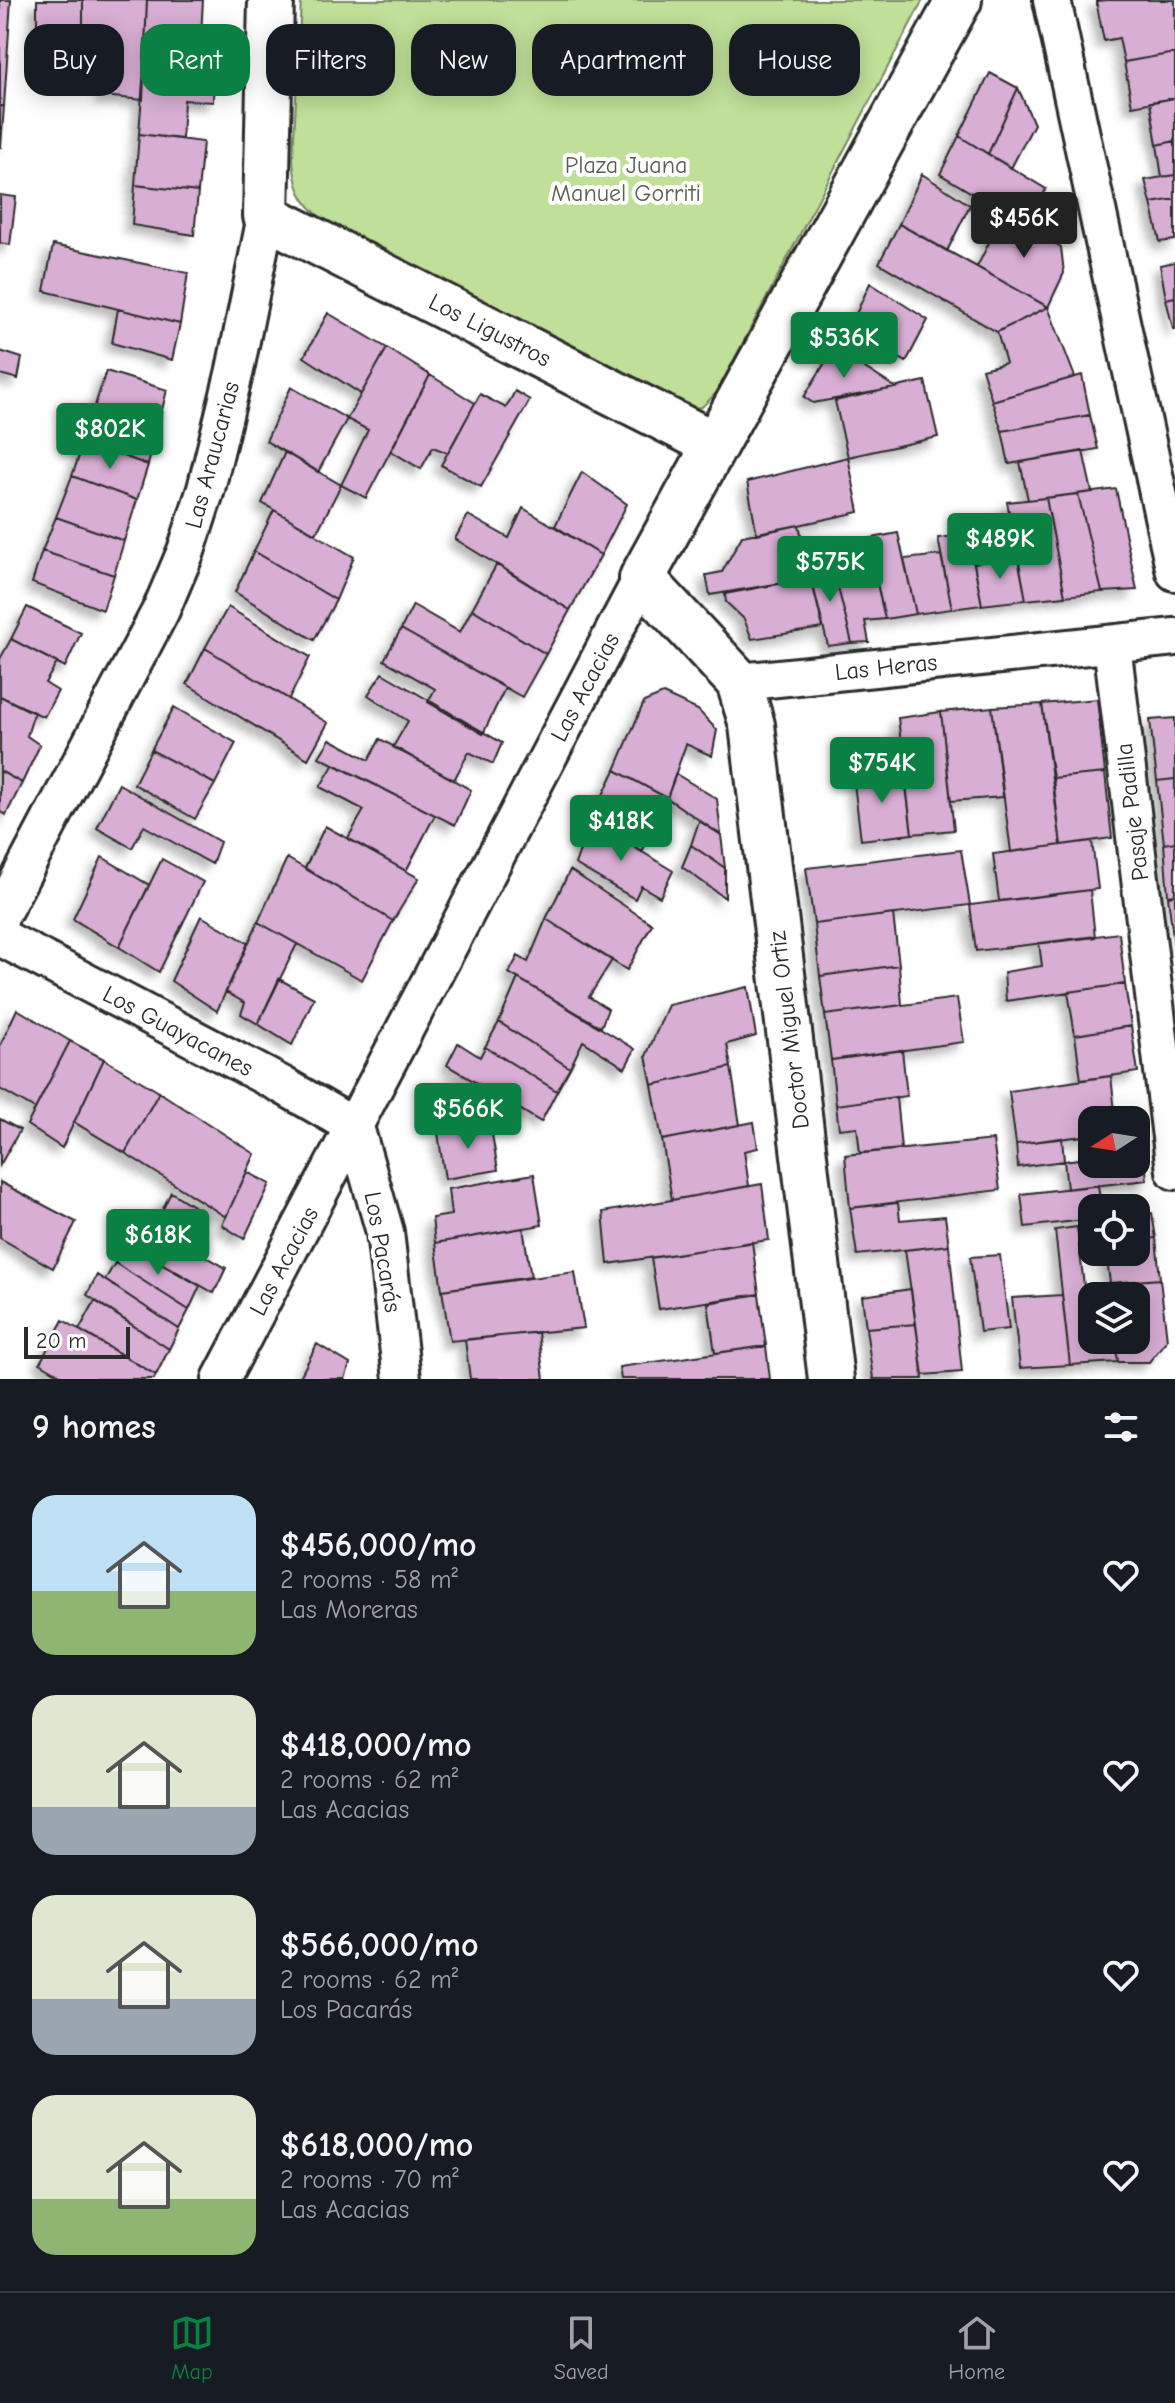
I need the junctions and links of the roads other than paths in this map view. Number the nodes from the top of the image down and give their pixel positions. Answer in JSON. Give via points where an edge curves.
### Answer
{"nodes":[{"id":1,"x":271,"y":0,"type":"edge"},
{"id":2,"x":959,"y":0,"type":"edge"},
{"id":3,"x":1052,"y":0,"type":"edge"},
{"id":4,"x":266,"y":216,"type":"junction"},
{"id":5,"x":714,"y":444,"type":"junction"},
{"id":6,"x":1175,"y":572,"type":"edge"},
{"id":7,"x":642,"y":578,"type":"junction"},
{"id":8,"x":1175,"y":637,"type":"edge"},
{"id":9,"x":1112,"y":644,"type":"junction"},
{"id":10,"x":739,"y":682,"type":"junction"},
{"id":11,"x":0,"y":916,"type":"edge"},
{"id":12,"x":0,"y":937,"type":"edge"},
{"id":13,"x":355,"y":1127,"type":"junction"},
{"id":14,"x":1175,"y":1171,"type":"edge"},
{"id":15,"x":221,"y":1379,"type":"edge"},
{"id":16,"x":402,"y":1379,"type":"edge"},
{"id":17,"x":831,"y":1379,"type":"edge"}],
"edges":[{"from":1,"to":4,"type":"street","name":"Las Araucarias"},
{"from":2,"to":5,"type":"street","name":"Las Acacias"},
{"from":3,"to":6,"type":"street"},
{"from":4,"to":5,"type":"street","name":"Los Ligustros"},
{"from":4,"to":11,"type":"street","name":"Las Araucarias","via":[[235,370],[186,551],[161,610]]},
{"from":5,"to":7,"type":"street","name":"Las Acacias"},
{"from":7,"to":10,"type":"street"},
{"from":7,"to":13,"type":"street","name":"Las Acacias"},
{"from":8,"to":9,"type":"street","name":"Las Heras"},
{"from":9,"to":10,"type":"street","name":"Las Heras"},
{"from":9,"to":14,"type":"street","name":"Pasaje Padilla"},
{"from":10,"to":17,"type":"street","name":"Doctor Miguel Ortiz","via":[[752,725]]},
{"from":12,"to":13,"type":"street","name":"Los Guayacanes"},
{"from":13,"to":15,"type":"street","name":"Las Acacias"},
{"from":13,"to":16,"type":"street","name":"Los Pacarás","via":[[385,1232]]}]}
